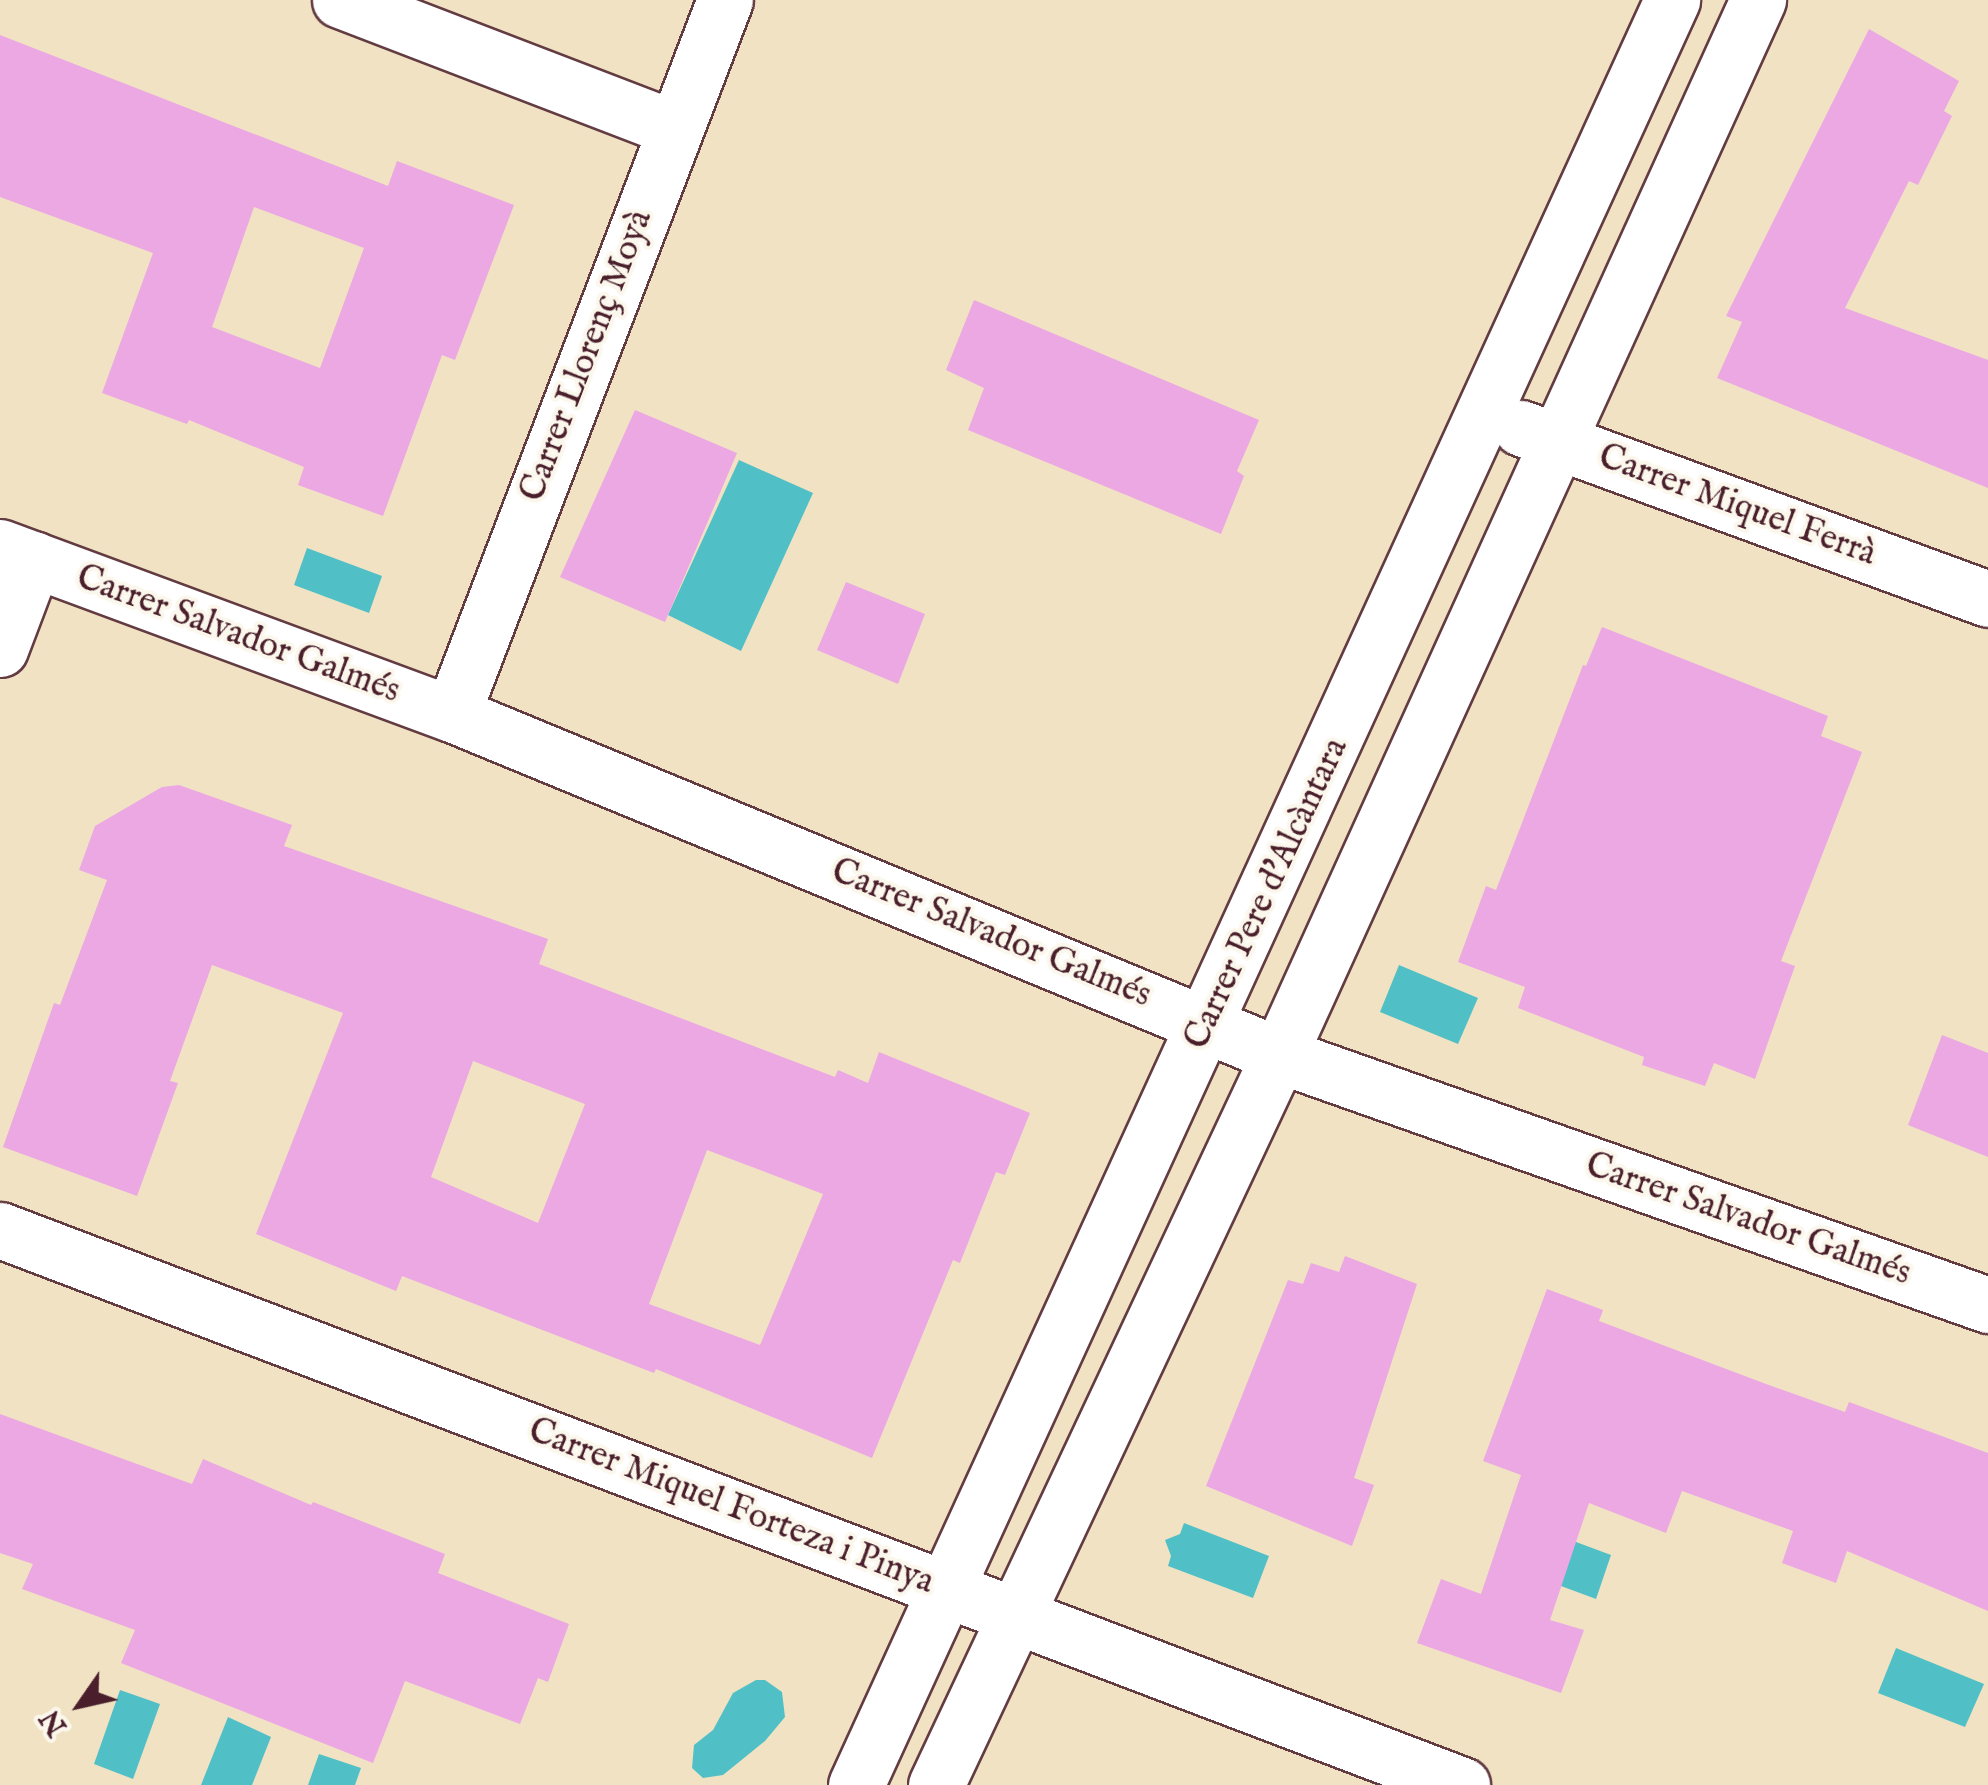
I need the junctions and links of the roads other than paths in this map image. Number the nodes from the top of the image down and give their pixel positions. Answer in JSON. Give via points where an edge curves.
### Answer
{"nodes":[{"id":1,"x":340,"y":0,"type":"edge"},
{"id":2,"x":724,"y":0,"type":"edge"},
{"id":3,"x":1672,"y":0,"type":"edge"},
{"id":4,"x":1758,"y":0,"type":"edge"},
{"id":5,"x":674,"y":128,"type":"junction"},
{"id":6,"x":1485,"y":415,"type":"junction"},
{"id":7,"x":1556,"y":441,"type":"junction"},
{"id":8,"x":17,"y":553,"type":"edge"},
{"id":9,"x":1988,"y":599,"type":"edge"},
{"id":10,"x":0,"y":649,"type":"edge"},
{"id":11,"x":452,"y":714,"type":"junction"},
{"id":12,"x":1208,"y":1023,"type":"junction"},
{"id":13,"x":1280,"y":1055,"type":"junction"},
{"id":14,"x":0,"y":1230,"type":"edge"},
{"id":15,"x":1988,"y":1305,"type":"edge"},
{"id":16,"x":944,"y":1587,"type":"junction"},
{"id":17,"x":1020,"y":1616,"type":"junction"},
{"id":18,"x":856,"y":1785,"type":"edge"},
{"id":19,"x":936,"y":1785,"type":"edge"},
{"id":20,"x":1462,"y":1785,"type":"edge"}],
"edges":[{"from":1,"to":5,"type":"street"},
{"from":2,"to":5,"type":"street","name":"Carrer Llorenç Moyà"},
{"from":3,"to":6,"type":"street","name":"Carrer Pere d'Alcàntara"},
{"from":4,"to":7,"type":"street"},
{"from":5,"to":11,"type":"street","name":"Carrer Llorenç Moyà"},
{"from":6,"to":7,"type":"street","name":"Carrer Miquel Ferrà"},
{"from":6,"to":12,"type":"street","name":"Carrer Pere d'Alcàntara"},
{"from":7,"to":9,"type":"street","name":"Carrer Miquel Ferrà"},
{"from":7,"to":13,"type":"street"},
{"from":8,"to":10,"type":"street"},
{"from":8,"to":11,"type":"street","name":"Carrer Salvador Galmés"},
{"from":11,"to":12,"type":"street","name":"Carrer Salvador Galmés"},
{"from":12,"to":13,"type":"street","name":"Carrer Salvador Galmés"},
{"from":12,"to":16,"type":"street","name":"Carrer Pere d'Alcàntara"},
{"from":13,"to":15,"type":"street","name":"Carrer Salvador Galmés"},
{"from":13,"to":17,"type":"street"},
{"from":14,"to":16,"type":"street","name":"Carrer Miquel Forteza i Pinya"},
{"from":16,"to":17,"type":"street","name":"Carrer Miquel Forteza i Pinya"},
{"from":16,"to":18,"type":"street","name":"Carrer Pere d'Alcàntara"},
{"from":17,"to":19,"type":"street"},
{"from":17,"to":20,"type":"street","name":"Carrer Miquel Forteza i Pinya"}]}
